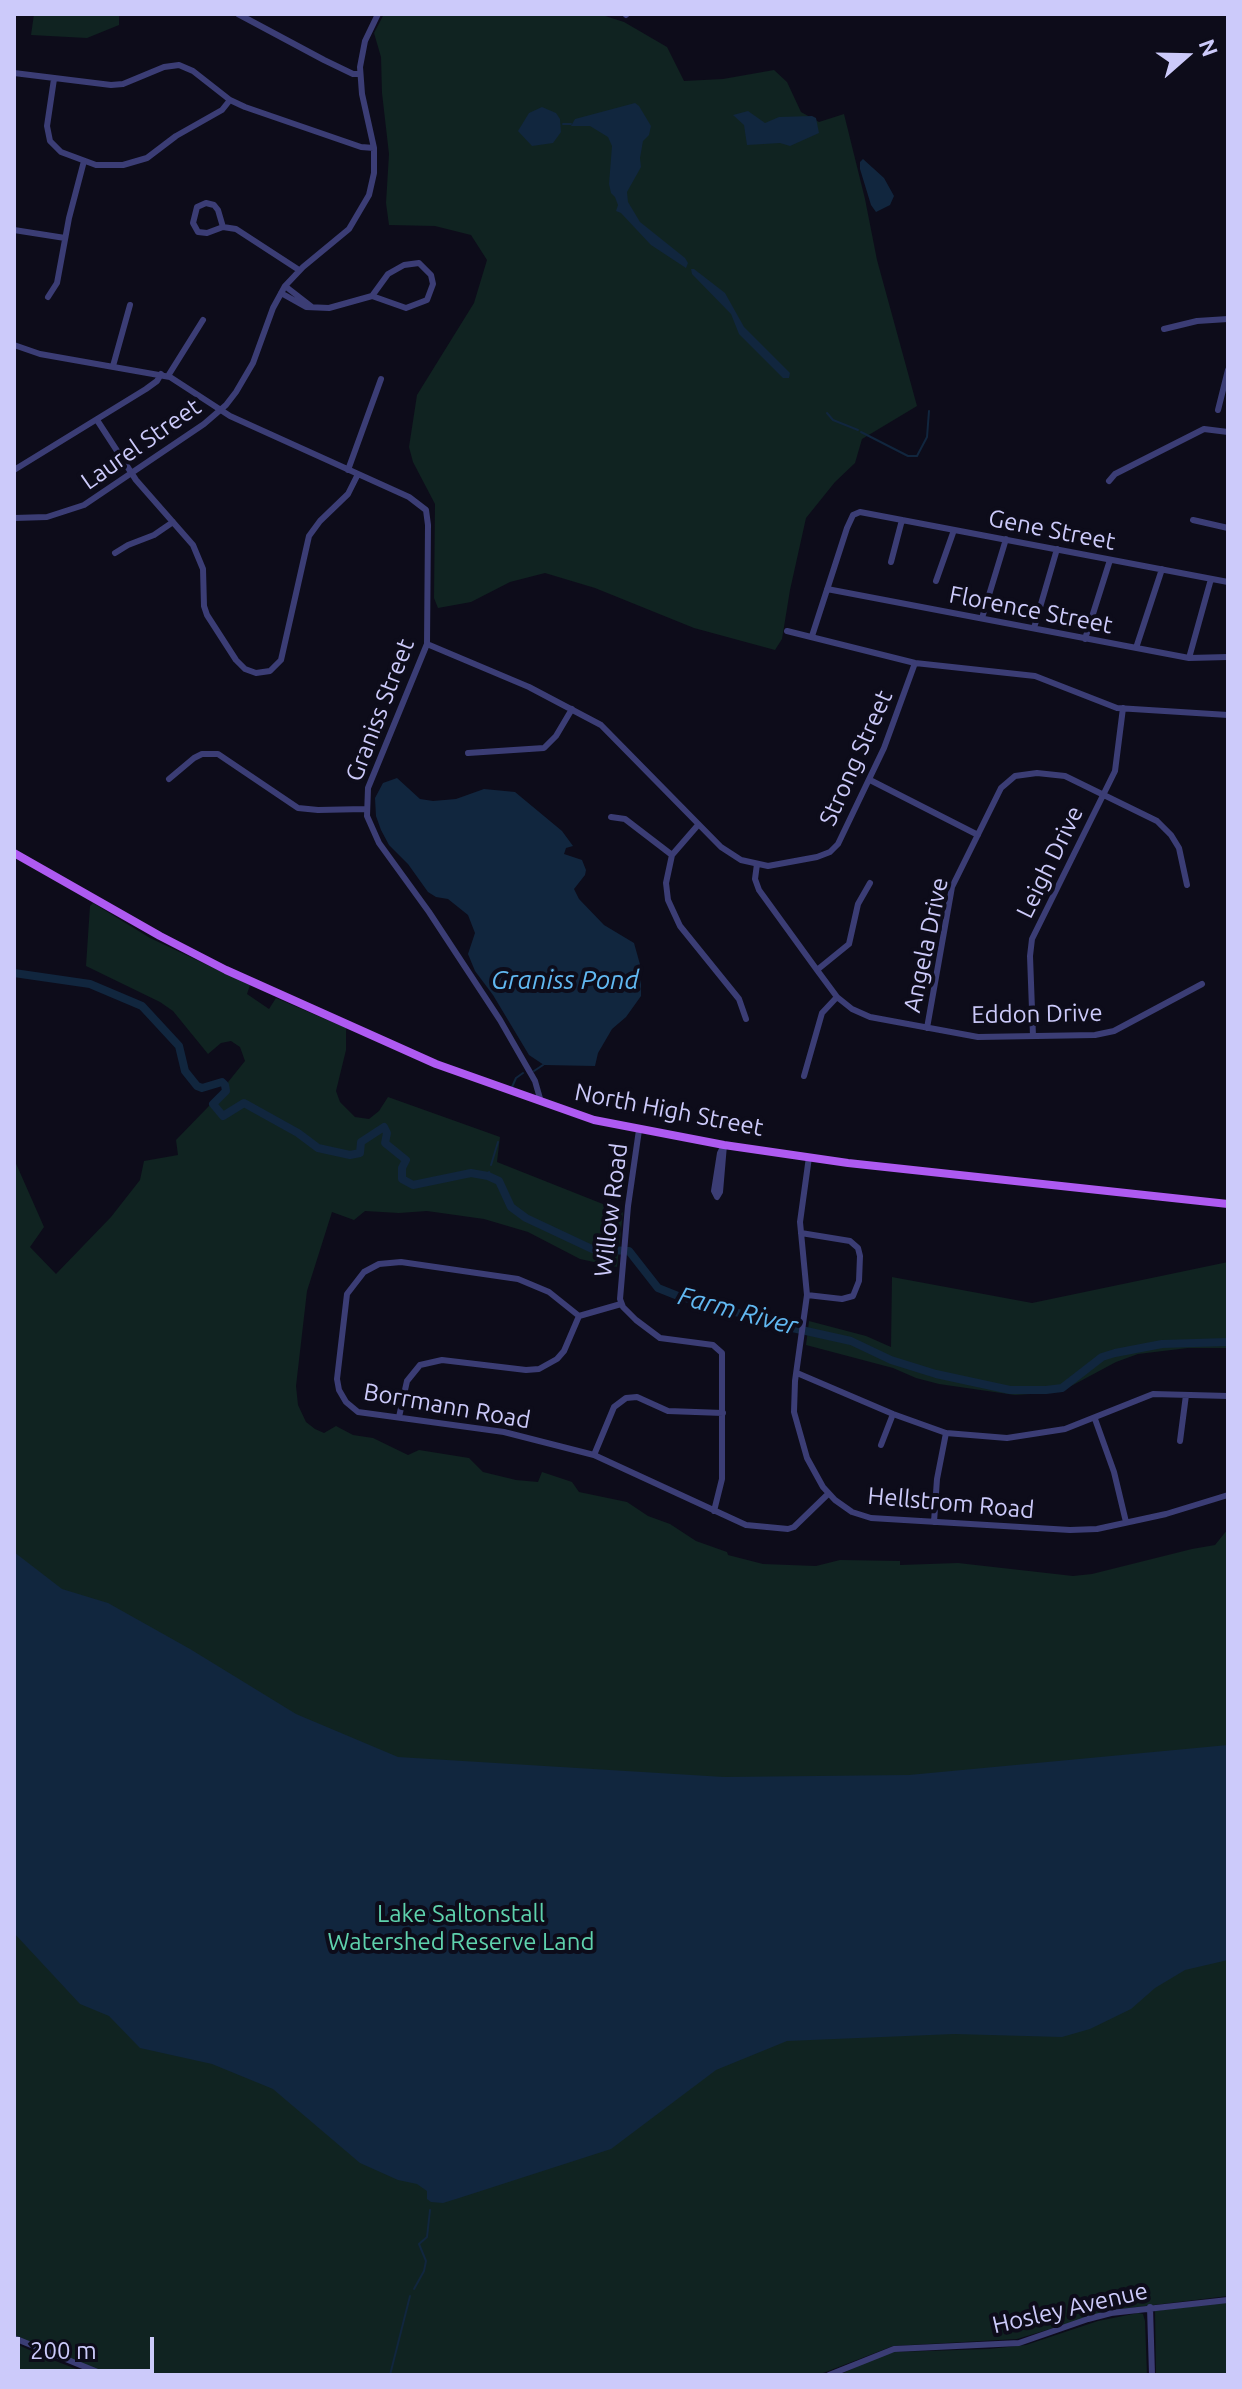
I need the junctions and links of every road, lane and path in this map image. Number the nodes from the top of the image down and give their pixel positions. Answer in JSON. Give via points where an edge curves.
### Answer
{"nodes":[{"id":1,"x":238,"y":14,"type":"edge"},
{"id":2,"x":378,"y":14,"type":"edge"},
{"id":3,"x":14,"y":73,"type":"edge"},
{"id":4,"x":360,"y":74,"type":"junction"},
{"id":5,"x":54,"y":79,"type":"junction"},
{"id":6,"x":230,"y":100,"type":"junction"},
{"id":7,"x":374,"y":148,"type":"junction"},
{"id":8,"x":84,"y":161,"type":"junction"},
{"id":9,"x":223,"y":227,"type":"junction"},
{"id":10,"x":14,"y":230,"type":"edge"},
{"id":11,"x":65,"y":238,"type":"junction"},
{"id":12,"x":299,"y":270,"type":"junction"},
{"id":13,"x":283,"y":290,"type":"junction"},
{"id":14,"x":372,"y":296,"type":"junction"},
{"id":15,"x":48,"y":297,"type":"dead end"},
{"id":16,"x":130,"y":305,"type":"dead end"},
{"id":17,"x":1228,"y":319,"type":"edge"},
{"id":18,"x":203,"y":320,"type":"dead end"},
{"id":19,"x":1164,"y":329,"type":"dead end"},
{"id":20,"x":14,"y":345,"type":"edge"},
{"id":21,"x":113,"y":366,"type":"junction"},
{"id":22,"x":1227,"y":372,"type":"edge"},
{"id":23,"x":164,"y":375,"type":"junction"},
{"id":24,"x":381,"y":379,"type":"dead end"},
{"id":25,"x":1218,"y":410,"type":"dead end"},
{"id":26,"x":220,"y":411,"type":"junction"},
{"id":27,"x":97,"y":420,"type":"junction"},
{"id":28,"x":1228,"y":432,"type":"edge"},
{"id":29,"x":14,"y":470,"type":"edge"},
{"id":30,"x":348,"y":470,"type":"junction"},
{"id":31,"x":131,"y":474,"type":"junction"},
{"id":32,"x":358,"y":474,"type":"junction"},
{"id":33,"x":1109,"y":481,"type":"dead end"},
{"id":34,"x":14,"y":518,"type":"edge"},
{"id":35,"x":902,"y":520,"type":"junction"},
{"id":36,"x":1193,"y":520,"type":"dead end"},
{"id":37,"x":173,"y":522,"type":"junction"},
{"id":38,"x":1228,"y":528,"type":"edge"},
{"id":39,"x":954,"y":530,"type":"junction"},
{"id":40,"x":1006,"y":539,"type":"junction"},
{"id":41,"x":1057,"y":549,"type":"junction"},
{"id":42,"x":115,"y":553,"type":"dead end"},
{"id":43,"x":1110,"y":560,"type":"junction"},
{"id":44,"x":891,"y":562,"type":"dead end"},
{"id":45,"x":1162,"y":569,"type":"junction"},
{"id":46,"x":1211,"y":579,"type":"junction"},
{"id":47,"x":936,"y":581,"type":"dead end"},
{"id":48,"x":1228,"y":582,"type":"edge"},
{"id":49,"x":827,"y":589,"type":"junction"},
{"id":50,"x":982,"y":618,"type":"junction"},
{"id":51,"x":1034,"y":628,"type":"junction"},
{"id":52,"x":787,"y":631,"type":"dead end"},
{"id":53,"x":812,"y":636,"type":"junction"},
{"id":54,"x":1085,"y":639,"type":"junction"},
{"id":55,"x":427,"y":644,"type":"junction"},
{"id":56,"x":1136,"y":648,"type":"junction"},
{"id":57,"x":1228,"y":657,"type":"edge"},
{"id":58,"x":1189,"y":658,"type":"junction"},
{"id":59,"x":915,"y":663,"type":"junction"},
{"id":60,"x":1123,"y":708,"type":"junction"},
{"id":61,"x":572,"y":709,"type":"junction"},
{"id":62,"x":1228,"y":715,"type":"edge"},
{"id":63,"x":468,"y":753,"type":"dead end"},
{"id":64,"x":169,"y":779,"type":"dead end"},
{"id":65,"x":870,"y":780,"type":"junction"},
{"id":66,"x":1104,"y":795,"type":"junction"},
{"id":67,"x":365,"y":809,"type":"junction"},
{"id":68,"x":611,"y":817,"type":"dead end"},
{"id":69,"x":698,"y":825,"type":"junction"},
{"id":70,"x":978,"y":835,"type":"junction"},
{"id":71,"x":14,"y":853,"type":"edge"},
{"id":72,"x":672,"y":855,"type":"junction"},
{"id":73,"x":757,"y":864,"type":"junction"},
{"id":74,"x":870,"y":883,"type":"dead end"},
{"id":75,"x":1187,"y":885,"type":"dead end"},
{"id":76,"x":817,"y":970,"type":"junction"},
{"id":77,"x":1202,"y":984,"type":"dead end"},
{"id":78,"x":837,"y":997,"type":"junction"},
{"id":79,"x":746,"y":1019,"type":"dead end"},
{"id":80,"x":927,"y":1028,"type":"junction"},
{"id":81,"x":1033,"y":1036,"type":"junction"},
{"id":82,"x":804,"y":1076,"type":"dead end"},
{"id":83,"x":541,"y":1102,"type":"junction"},
{"id":84,"x":639,"y":1130,"type":"junction"},
{"id":85,"x":724,"y":1145,"type":"junction"},
{"id":86,"x":809,"y":1157,"type":"junction"},
{"id":87,"x":1228,"y":1204,"type":"edge"},
{"id":88,"x":801,"y":1233,"type":"junction"},
{"id":89,"x":807,"y":1295,"type":"junction"},
{"id":90,"x":621,"y":1304,"type":"junction"},
{"id":91,"x":579,"y":1316,"type":"junction"},
{"id":92,"x":797,"y":1373,"type":"junction"},
{"id":93,"x":1186,"y":1395,"type":"junction"},
{"id":94,"x":1228,"y":1396,"type":"edge"},
{"id":95,"x":723,"y":1413,"type":"junction"},
{"id":96,"x":893,"y":1414,"type":"junction"},
{"id":97,"x":399,"y":1417,"type":"junction"},
{"id":98,"x":1095,"y":1419,"type":"junction"},
{"id":99,"x":946,"y":1433,"type":"junction"},
{"id":100,"x":1180,"y":1441,"type":"dead end"},
{"id":101,"x":881,"y":1445,"type":"dead end"},
{"id":102,"x":594,"y":1455,"type":"junction"},
{"id":103,"x":828,"y":1494,"type":"junction"},
{"id":104,"x":1228,"y":1495,"type":"edge"},
{"id":105,"x":714,"y":1511,"type":"junction"},
{"id":106,"x":934,"y":1522,"type":"junction"},
{"id":107,"x":1126,"y":1522,"type":"junction"},
{"id":108,"x":1228,"y":2300,"type":"edge"},
{"id":109,"x":1150,"y":2307,"type":"junction"},
{"id":110,"x":14,"y":2338,"type":"edge"},
{"id":111,"x":105,"y":2375,"type":"edge"},
{"id":112,"x":829,"y":2375,"type":"edge"},
{"id":113,"x":1152,"y":2375,"type":"edge"}],
"edges":[{"from":1,"to":4,"type":"street"},
{"from":2,"to":4,"type":"street","name":"Laurel Street","via":[[365,41]]},
{"from":3,"to":5,"type":"street"},
{"from":4,"to":7,"type":"street","name":"Laurel Street"},
{"from":5,"to":6,"type":"street","via":[[123,84],[179,65]]},
{"from":5,"to":8,"type":"street","via":[[47,135],[55,148]]},
{"from":6,"to":7,"type":"street"},
{"from":6,"to":8,"type":"street","via":[[147,158],[108,166]]},
{"from":7,"to":12,"type":"street","name":"Laurel Street","via":[[372,183],[359,215],[339,239]]},
{"from":8,"to":11,"type":"street"},
{"from":9,"to":9,"type":"street","via":[[207,233],[195,230],[197,207],[214,205]]},
{"from":9,"to":12,"type":"street","via":[[243,233]]},
{"from":10,"to":11,"type":"street"},
{"from":11,"to":15,"type":"street","via":[[57,283]]},
{"from":12,"to":13,"type":"street","name":"Laurel Street"},
{"from":13,"to":14,"type":"street","via":[[306,307],[338,306]]},
{"from":13,"to":26,"type":"street","name":"Laurel Street","via":[[249,371]]},
{"from":14,"to":14,"type":"street","via":[[413,307],[429,296],[431,275],[419,263],[404,265],[388,274]]},
{"from":16,"to":21,"type":"street"},
{"from":17,"to":19,"type":"street"},
{"from":18,"to":23,"type":"street"},
{"from":20,"to":21,"type":"street"},
{"from":21,"to":23,"type":"street"},
{"from":22,"to":25,"type":"street"},
{"from":23,"to":26,"type":"street","name":"Graniss Street"},
{"from":23,"to":27,"type":"street"},
{"from":24,"to":30,"type":"street"},
{"from":26,"to":30,"type":"street","name":"Graniss Street"},
{"from":26,"to":31,"type":"street","name":"Laurel Street"},
{"from":27,"to":29,"type":"street"},
{"from":27,"to":31,"type":"street"},
{"from":28,"to":33,"type":"street","via":[[1204,429]]},
{"from":30,"to":32,"type":"street","name":"Graniss Street"},
{"from":31,"to":34,"type":"street","name":"Laurel Street","via":[[72,511]]},
{"from":31,"to":37,"type":"street"},
{"from":32,"to":37,"type":"street","via":[[341,502],[309,536],[284,656],[264,673],[241,666],[213,624],[204,606],[201,560]]},
{"from":32,"to":55,"type":"street","name":"Graniss Street","via":[[416,500],[426,510]]},
{"from":35,"to":39,"type":"street","name":"Gene Street"},
{"from":35,"to":44,"type":"street"},
{"from":35,"to":49,"type":"street","name":"Gene Street","via":[[858,512],[850,519]]},
{"from":36,"to":38,"type":"street"},
{"from":37,"to":42,"type":"street"},
{"from":39,"to":40,"type":"street","name":"Gene Street"},
{"from":39,"to":47,"type":"street"},
{"from":40,"to":41,"type":"street","name":"Gene Street"},
{"from":40,"to":50,"type":"street"},
{"from":41,"to":43,"type":"street","name":"Gene Street"},
{"from":41,"to":51,"type":"street"},
{"from":43,"to":45,"type":"street","name":"Gene Street"},
{"from":43,"to":54,"type":"street"},
{"from":45,"to":46,"type":"street","name":"Gene Street"},
{"from":45,"to":56,"type":"street"},
{"from":46,"to":48,"type":"street","name":"Gene Street"},
{"from":46,"to":58,"type":"street"},
{"from":49,"to":50,"type":"street","name":"Florence Street"},
{"from":49,"to":53,"type":"street"},
{"from":50,"to":51,"type":"street","name":"Florence Street"},
{"from":51,"to":54,"type":"street","name":"Florence Street"},
{"from":52,"to":53,"type":"street"},
{"from":53,"to":59,"type":"street"},
{"from":54,"to":56,"type":"street","name":"Florence Street"},
{"from":55,"to":61,"type":"street","name":"Strong Street"},
{"from":55,"to":67,"type":"street","name":"Graniss Street","via":[[368,788]]},
{"from":56,"to":58,"type":"street","name":"Florence Street"},
{"from":57,"to":58,"type":"street","name":"Florence Street"},
{"from":59,"to":60,"type":"street","via":[[1035,676]]},
{"from":59,"to":65,"type":"street","name":"Strong Street"},
{"from":60,"to":62,"type":"street"},
{"from":60,"to":66,"type":"street","name":"Leigh Drive","via":[[1118,763]]},
{"from":61,"to":63,"type":"street","via":[[544,748]]},
{"from":61,"to":69,"type":"street","name":"Strong Street","via":[[611,732]]},
{"from":64,"to":67,"type":"street","via":[[194,758],[218,754],[298,808]]},
{"from":65,"to":70,"type":"street"},
{"from":65,"to":73,"type":"street","name":"Strong Street","via":[[830,852],[788,864]]},
{"from":66,"to":70,"type":"street","name":"Angela Drive","via":[[1065,776],[1021,774],[1001,788]]},
{"from":66,"to":75,"type":"street","name":"Angela Drive","via":[[1166,829],[1182,855]]},
{"from":66,"to":81,"type":"street","name":"Leigh Drive","via":[[1032,939]]},
{"from":67,"to":83,"type":"street","name":"Graniss Street","via":[[379,843],[506,1030]]},
{"from":68,"to":72,"type":"street","via":[[625,819]]},
{"from":69,"to":72,"type":"street"},
{"from":69,"to":73,"type":"street","name":"Strong Street","via":[[726,851]]},
{"from":70,"to":80,"type":"street","name":"Angela Drive","via":[[952,887]]},
{"from":71,"to":83,"type":"main road","name":"North High Street","via":[[205,960],[436,1064]]},
{"from":72,"to":79,"type":"street","via":[[666,883],[672,914],[739,999]]},
{"from":73,"to":76,"type":"street","name":"Eddon Drive","via":[[759,890]]},
{"from":74,"to":76,"type":"street","via":[[858,904],[849,944]]},
{"from":76,"to":78,"type":"street","name":"Eddon Drive"},
{"from":77,"to":81,"type":"street","name":"Eddon Drive","via":[[1107,1033]]},
{"from":78,"to":80,"type":"street","name":"Eddon Drive","via":[[870,1017]]},
{"from":78,"to":82,"type":"street","via":[[822,1013]]},
{"from":80,"to":81,"type":"street","name":"Eddon Drive","via":[[978,1037]]},
{"from":83,"to":84,"type":"main road","name":"North High Street"},
{"from":84,"to":85,"type":"main road","name":"North High Street"},
{"from":84,"to":90,"type":"street","name":"Willow Road"},
{"from":85,"to":85,"type":"street","via":[[714,1191],[717,1197],[720,1192]]},
{"from":85,"to":86,"type":"main road","name":"North High Street"},
{"from":86,"to":87,"type":"main road","name":"North High Street"},
{"from":86,"to":88,"type":"street","name":"Hellstrom Road"},
{"from":88,"to":89,"type":"street","name":"Hellstrom Road"},
{"from":88,"to":89,"type":"street","via":[[850,1241],[860,1256],[853,1296]]},
{"from":89,"to":92,"type":"street","name":"Hellstrom Road"},
{"from":90,"to":91,"type":"street"},
{"from":90,"to":95,"type":"street","name":"Willow Road","via":[[660,1338],[720,1349]]},
{"from":91,"to":97,"type":"street","via":[[564,1351],[539,1369],[442,1360],[420,1365],[407,1381]]},
{"from":91,"to":97,"type":"street","name":"Borrmann Road","via":[[549,1292],[518,1279],[401,1262],[371,1268],[347,1294],[338,1384],[354,1409]]},
{"from":92,"to":96,"type":"street"},
{"from":92,"to":103,"type":"street","name":"Hellstrom Road","via":[[794,1412],[801,1446]]},
{"from":93,"to":94,"type":"street"},
{"from":93,"to":98,"type":"street","via":[[1153,1394]]},
{"from":93,"to":100,"type":"street"},
{"from":95,"to":102,"type":"street","via":[[668,1411],[644,1399],[626,1398],[614,1407]]},
{"from":95,"to":105,"type":"street","name":"Willow Road","via":[[722,1479]]},
{"from":96,"to":99,"type":"street"},
{"from":96,"to":101,"type":"street"},
{"from":97,"to":102,"type":"street","name":"Borrmann Road","via":[[504,1432]]},
{"from":98,"to":99,"type":"street","via":[[1031,1436]]},
{"from":98,"to":107,"type":"street"},
{"from":99,"to":106,"type":"street"},
{"from":102,"to":105,"type":"street","name":"Borrmann Road"},
{"from":103,"to":105,"type":"street","name":"Borrmann Road","via":[[794,1527],[782,1530],[738,1523]]},
{"from":103,"to":106,"type":"street","name":"Hellstrom Road","via":[[862,1516]]},
{"from":104,"to":107,"type":"street","name":"Hellstrom Road"},
{"from":106,"to":107,"type":"street","name":"Hellstrom Road","via":[[1070,1530]]},
{"from":108,"to":109,"type":"street","name":"Hosley Avenue"},
{"from":109,"to":112,"type":"street","name":"Hosley Avenue","via":[[1088,2319],[1019,2343],[894,2349]]},
{"from":109,"to":113,"type":"street"},
{"from":110,"to":111,"type":"street"}]}
